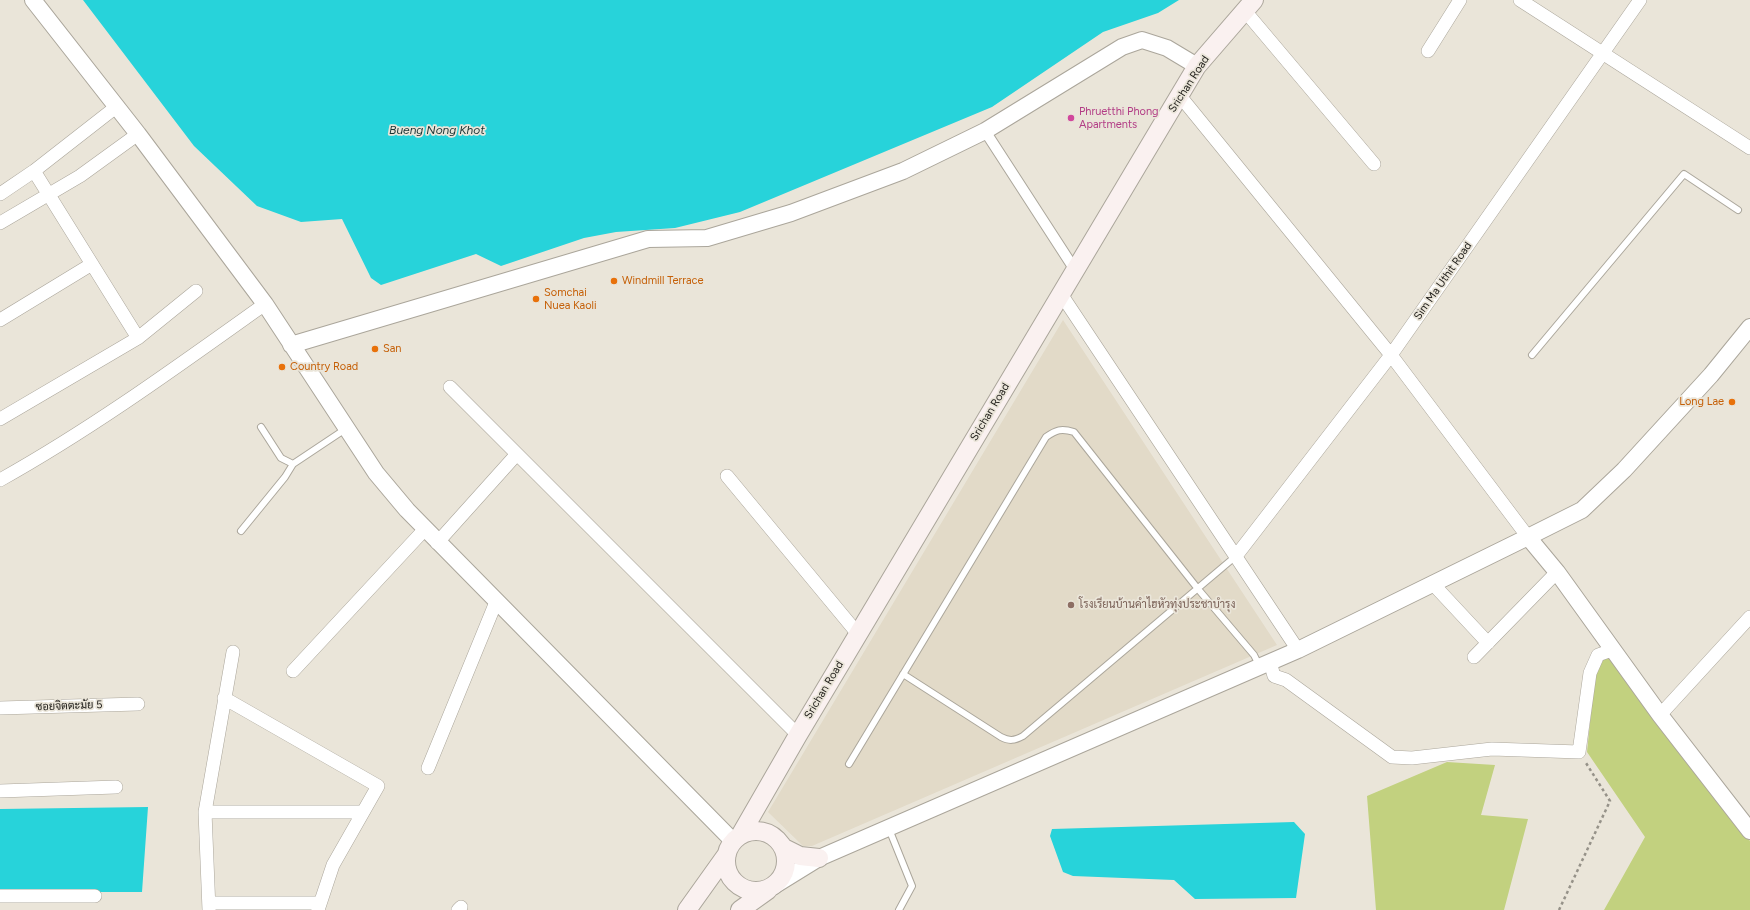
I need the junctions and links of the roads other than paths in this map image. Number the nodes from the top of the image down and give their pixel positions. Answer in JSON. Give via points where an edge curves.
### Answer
{"nodes":[{"id":1,"x":33,"y":0,"type":"edge"},
{"id":2,"x":1460,"y":0,"type":"edge"},
{"id":3,"x":1520,"y":0,"type":"edge"},
{"id":4,"x":1640,"y":0,"type":"edge"},
{"id":5,"x":1249,"y":5,"type":"edge"},
{"id":6,"x":1428,"y":50,"type":"dead end"},
{"id":7,"x":1603,"y":54,"type":"junction"},
{"id":8,"x":1197,"y":66,"type":"junction"},
{"id":9,"x":1180,"y":96,"type":"junction"},
{"id":10,"x":116,"y":107,"type":"junction"},
{"id":11,"x":985,"y":132,"type":"junction"},
{"id":12,"x":138,"y":134,"type":"junction"},
{"id":13,"x":1750,"y":148,"type":"edge"},
{"id":14,"x":1374,"y":164,"type":"dead end"},
{"id":15,"x":34,"y":171,"type":"junction"},
{"id":16,"x":48,"y":193,"type":"junction"},
{"id":17,"x":0,"y":194,"type":"edge"},
{"id":18,"x":1738,"y":210,"type":"dead end"},
{"id":19,"x":0,"y":223,"type":"edge"},
{"id":20,"x":92,"y":264,"type":"junction"},
{"id":21,"x":1075,"y":270,"type":"junction"},
{"id":22,"x":196,"y":291,"type":"dead end"},
{"id":23,"x":1061,"y":294,"type":"junction"},
{"id":24,"x":265,"y":304,"type":"junction"},
{"id":25,"x":0,"y":320,"type":"edge"},
{"id":26,"x":1750,"y":327,"type":"edge"},
{"id":27,"x":138,"y":338,"type":"junction"},
{"id":28,"x":291,"y":345,"type":"junction"},
{"id":29,"x":1391,"y":355,"type":"junction"},
{"id":30,"x":1532,"y":355,"type":"dead end"},
{"id":31,"x":450,"y":387,"type":"dead end"},
{"id":32,"x":0,"y":419,"type":"edge"},
{"id":33,"x":261,"y":427,"type":"dead end"},
{"id":34,"x":346,"y":428,"type":"junction"},
{"id":35,"x":516,"y":455,"type":"junction"},
{"id":36,"x":293,"y":464,"type":"junction"},
{"id":37,"x":727,"y":476,"type":"dead end"},
{"id":38,"x":0,"y":480,"type":"edge"},
{"id":39,"x":425,"y":529,"type":"junction"},
{"id":40,"x":241,"y":531,"type":"dead end"},
{"id":41,"x":1528,"y":537,"type":"junction"},
{"id":42,"x":437,"y":543,"type":"junction"},
{"id":43,"x":1236,"y":556,"type":"junction"},
{"id":44,"x":1557,"y":572,"type":"junction"},
{"id":45,"x":1433,"y":584,"type":"junction"},
{"id":46,"x":1198,"y":589,"type":"junction"},
{"id":47,"x":496,"y":602,"type":"junction"},
{"id":48,"x":1750,"y":617,"type":"edge"},
{"id":49,"x":858,"y":634,"type":"junction"},
{"id":50,"x":1488,"y":643,"type":"junction"},
{"id":51,"x":1298,"y":650,"type":"junction"},
{"id":52,"x":1612,"y":650,"type":"junction"},
{"id":53,"x":233,"y":652,"type":"dead end"},
{"id":54,"x":1474,"y":657,"type":"dead end"},
{"id":55,"x":1265,"y":665,"type":"junction"},
{"id":56,"x":293,"y":671,"type":"dead end"},
{"id":57,"x":903,"y":674,"type":"junction"},
{"id":58,"x":224,"y":698,"type":"junction"},
{"id":59,"x":138,"y":704,"type":"dead end"},
{"id":60,"x":0,"y":708,"type":"edge"},
{"id":61,"x":1660,"y":715,"type":"junction"},
{"id":62,"x":798,"y":735,"type":"junction"},
{"id":63,"x":849,"y":764,"type":"dead end"},
{"id":64,"x":428,"y":768,"type":"dead end"},
{"id":65,"x":116,"y":787,"type":"dead end"},
{"id":66,"x":0,"y":791,"type":"edge"},
{"id":67,"x":763,"y":794,"type":"junction"},
{"id":68,"x":205,"y":812,"type":"junction"},
{"id":69,"x":362,"y":812,"type":"junction"},
{"id":70,"x":888,"y":828,"type":"junction"},
{"id":71,"x":766,"y":831,"type":"junction"},
{"id":72,"x":1750,"y":831,"type":"edge"},
{"id":73,"x":733,"y":843,"type":"junction"},
{"id":74,"x":784,"y":848,"type":"junction"},
{"id":75,"x":819,"y":858,"type":"junction"},
{"id":76,"x":772,"y":887,"type":"junction"},
{"id":77,"x":0,"y":896,"type":"edge"},
{"id":78,"x":95,"y":896,"type":"dead end"},
{"id":79,"x":209,"y":906,"type":"edge"},
{"id":80,"x":319,"y":906,"type":"edge"},
{"id":81,"x":687,"y":910,"type":"edge"},
{"id":82,"x":740,"y":910,"type":"edge"},
{"id":83,"x":899,"y":910,"type":"edge"}],
"edges":[{"from":1,"to":10,"type":"street"},
{"from":2,"to":6,"type":"street"},
{"from":3,"to":7,"type":"street"},
{"from":4,"to":7,"type":"street","name":"Sim Ma Uthit Road"},
{"from":5,"to":8,"type":"main road","name":"Srichan Road"},
{"from":5,"to":14,"type":"street"},
{"from":7,"to":13,"type":"street"},
{"from":7,"to":29,"type":"street","name":"Sim Ma Uthit Road"},
{"from":8,"to":9,"type":"main road","name":"Srichan Road"},
{"from":8,"to":11,"type":"street","via":[[1167,48],[1142,40],[1122,47]]},
{"from":9,"to":21,"type":"main road","name":"Srichan Road"},
{"from":9,"to":29,"type":"street"},
{"from":10,"to":12,"type":"street"},
{"from":10,"to":15,"type":"street"},
{"from":11,"to":21,"type":"street"},
{"from":11,"to":28,"type":"street","via":[[903,171],[791,213],[707,238],[648,239]]},
{"from":12,"to":16,"type":"street","via":[[80,176]]},
{"from":12,"to":24,"type":"street"},
{"from":15,"to":16,"type":"street"},
{"from":15,"to":17,"type":"street"},
{"from":16,"to":19,"type":"street"},
{"from":16,"to":20,"type":"street"},
{"from":18,"to":30,"type":"lane","via":[[1684,174]]},
{"from":20,"to":25,"type":"street"},
{"from":20,"to":27,"type":"street"},
{"from":21,"to":23,"type":"main road","name":"Srichan Road"},
{"from":22,"to":27,"type":"street"},
{"from":23,"to":43,"type":"street"},
{"from":23,"to":49,"type":"main road","name":"Srichan Road"},
{"from":24,"to":28,"type":"street"},
{"from":24,"to":38,"type":"street","via":[[122,406]]},
{"from":26,"to":41,"type":"street","via":[[1706,381],[1593,500],[1582,510]]},
{"from":27,"to":32,"type":"street"},
{"from":28,"to":34,"type":"street"},
{"from":29,"to":41,"type":"street"},
{"from":29,"to":43,"type":"street","name":"Sim Ma Uthit Road"},
{"from":31,"to":35,"type":"street"},
{"from":33,"to":36,"type":"lane","via":[[281,458]]},
{"from":34,"to":36,"type":"lane"},
{"from":34,"to":39,"type":"street","via":[[376,473]]},
{"from":35,"to":42,"type":"street"},
{"from":35,"to":62,"type":"street"},
{"from":36,"to":40,"type":"lane","via":[[286,477]]},
{"from":37,"to":49,"type":"street"},
{"from":39,"to":42,"type":"street"},
{"from":39,"to":56,"type":"street"},
{"from":41,"to":44,"type":"street"},
{"from":41,"to":45,"type":"street"},
{"from":42,"to":47,"type":"street"},
{"from":43,"to":46,"type":"lane"},
{"from":43,"to":51,"type":"street"},
{"from":44,"to":50,"type":"street"},
{"from":44,"to":52,"type":"street"},
{"from":45,"to":50,"type":"street"},
{"from":45,"to":51,"type":"street"},
{"from":46,"to":55,"type":"lane"},
{"from":46,"to":57,"type":"lane","via":[[1015,741],[1000,737]]},
{"from":46,"to":57,"type":"lane","via":[[1074,432],[1055,430],[1046,438]]},
{"from":47,"to":64,"type":"street"},
{"from":47,"to":73,"type":"street"},
{"from":48,"to":61,"type":"street"},
{"from":49,"to":62,"type":"main road","name":"Srichan Road"},
{"from":50,"to":54,"type":"street"},
{"from":51,"to":55,"type":"street"},
{"from":52,"to":55,"type":"street","via":[[1598,656],[1590,673],[1579,752],[1492,749],[1412,758],[1392,757],[1286,680],[1274,676]]},
{"from":52,"to":61,"type":"street"},
{"from":53,"to":58,"type":"street"},
{"from":55,"to":70,"type":"street"},
{"from":57,"to":63,"type":"lane"},
{"from":58,"to":68,"type":"street"},
{"from":58,"to":69,"type":"street","via":[[378,786]]},
{"from":59,"to":60,"type":"street","name":"ซอยจิตตะมัย 5"},
{"from":61,"to":72,"type":"street"},
{"from":62,"to":67,"type":"main road","name":"Srichan Road"},
{"from":65,"to":66,"type":"street"},
{"from":67,"to":71,"type":"main road","via":[[760,815]]},
{"from":67,"to":73,"type":"main road","name":"Srichan Road"},
{"from":68,"to":69,"type":"street"},
{"from":68,"to":79,"type":"street"},
{"from":69,"to":80,"type":"street","via":[[332,865]]},
{"from":70,"to":75,"type":"street"},
{"from":70,"to":83,"type":"lane","via":[[912,886]]},
{"from":71,"to":73,"type":"main road","via":[[753,830]]},
{"from":71,"to":74,"type":"main road","via":[[774,835]]},
{"from":73,"to":76,"type":"main road","via":[[727,869],[735,882],[752,891],[763,891]]},
{"from":73,"to":81,"type":"main road","name":"Srichan Road"},
{"from":74,"to":75,"type":"main road","via":[[800,856]]},
{"from":74,"to":76,"type":"main road","via":[[787,856],[785,870]]},
{"from":75,"to":76,"type":"street"},
{"from":76,"to":82,"type":"main road"},
{"from":77,"to":78,"type":"street"},
{"from":79,"to":80,"type":"street"}]}
